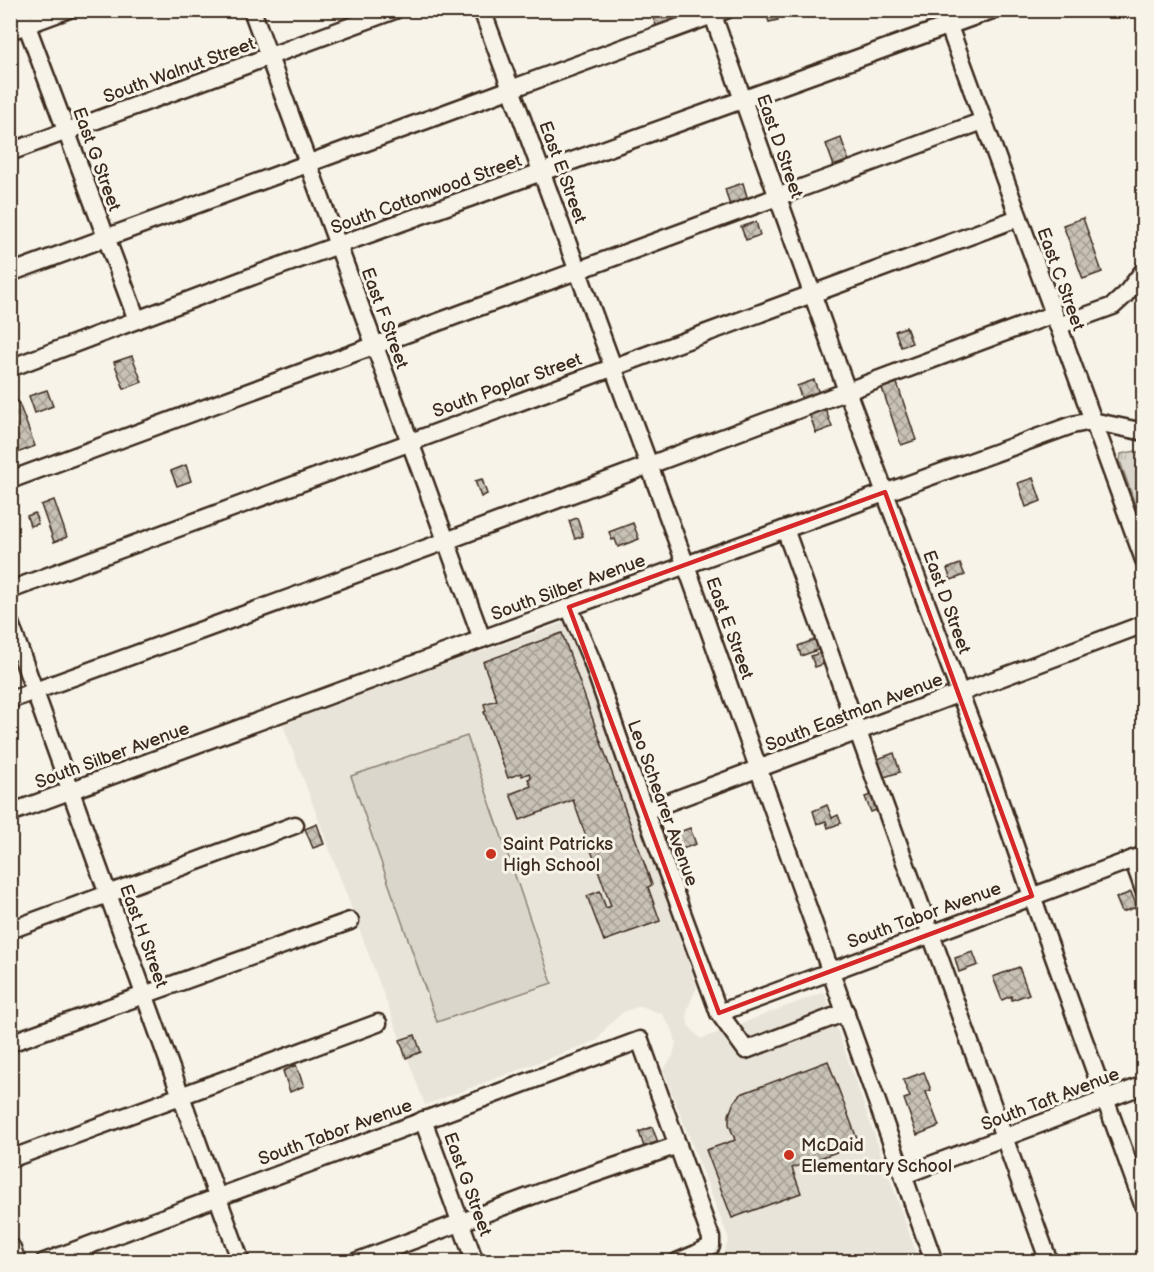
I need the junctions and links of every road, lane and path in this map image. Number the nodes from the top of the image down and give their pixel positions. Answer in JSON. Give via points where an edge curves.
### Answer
{"nodes":[{"id":1,"x":67,"y":10,"type":"edge"},
{"id":2,"x":252,"y":10,"type":"edge"},
{"id":3,"x":395,"y":10,"type":"edge"},
{"id":4,"x":482,"y":10,"type":"edge"},
{"id":5,"x":992,"y":10,"type":"edge"},
{"id":6,"x":717,"y":12,"type":"edge"},
{"id":7,"x":946,"y":18,"type":"edge"},
{"id":8,"x":19,"y":22,"type":"edge"},
{"id":9,"x":269,"y":58,"type":"junction"},
{"id":10,"x":511,"y":89,"type":"junction"},
{"id":11,"x":743,"y":100,"type":"junction"},
{"id":12,"x":983,"y":121,"type":"junction"},
{"id":13,"x":67,"y":132,"type":"junction"},
{"id":14,"x":10,"y":152,"type":"edge"},
{"id":15,"x":308,"y":164,"type":"junction"},
{"id":16,"x":542,"y":173,"type":"junction"},
{"id":17,"x":777,"y":197,"type":"junction"},
{"id":18,"x":1018,"y":218,"type":"junction"},
{"id":19,"x":106,"y":238,"type":"junction"},
{"id":20,"x":338,"y":246,"type":"junction"},
{"id":21,"x":1143,"y":270,"type":"edge"},
{"id":22,"x":578,"y":271,"type":"junction"},
{"id":23,"x":10,"y":273,"type":"edge"},
{"id":24,"x":811,"y":294,"type":"junction"},
{"id":25,"x":136,"y":320,"type":"junction"},
{"id":26,"x":1056,"y":320,"type":"junction"},
{"id":27,"x":375,"y":346,"type":"junction"},
{"id":28,"x":613,"y":367,"type":"junction"},
{"id":29,"x":10,"y":368,"type":"edge"},
{"id":30,"x":847,"y":391,"type":"junction"},
{"id":31,"x":1092,"y":422,"type":"junction"},
{"id":32,"x":1143,"y":432,"type":"edge"},
{"id":33,"x":410,"y":441,"type":"junction"},
{"id":34,"x":649,"y":465,"type":"junction"},
{"id":35,"x":10,"y":480,"type":"edge"},
{"id":36,"x":885,"y":492,"type":"junction"},
{"id":37,"x":784,"y":529,"type":"junction"},
{"id":38,"x":446,"y":541,"type":"junction"},
{"id":39,"x":1143,"y":560,"type":"edge"},
{"id":40,"x":686,"y":565,"type":"junction"},
{"id":41,"x":10,"y":590,"type":"edge"},
{"id":42,"x":569,"y":607,"type":"junction"},
{"id":43,"x":10,"y":624,"type":"edge"},
{"id":44,"x":1143,"y":624,"type":"edge"},
{"id":45,"x":482,"y":639,"type":"junction"},
{"id":46,"x":35,"y":691,"type":"junction"},
{"id":47,"x":960,"y":693,"type":"junction"},
{"id":48,"x":10,"y":700,"type":"edge"},
{"id":49,"x":858,"y":731,"type":"junction"},
{"id":50,"x":759,"y":768,"type":"junction"},
{"id":51,"x":71,"y":791,"type":"junction"},
{"id":52,"x":645,"y":811,"type":"junction"},
{"id":53,"x":10,"y":813,"type":"edge"},
{"id":54,"x":295,"y":825,"type":"dead end"},
{"id":55,"x":1138,"y":857,"type":"edge"},
{"id":56,"x":1143,"y":890,"type":"edge"},
{"id":57,"x":108,"y":894,"type":"junction"},
{"id":58,"x":1032,"y":896,"type":"junction"},
{"id":59,"x":350,"y":921,"type":"dead end"},
{"id":60,"x":10,"y":930,"type":"edge"},
{"id":61,"x":931,"y":933,"type":"junction"},
{"id":62,"x":831,"y":970,"type":"junction"},
{"id":63,"x":145,"y":995,"type":"junction"},
{"id":64,"x":846,"y":1012,"type":"junction"},
{"id":65,"x":719,"y":1013,"type":"junction"},
{"id":66,"x":378,"y":1023,"type":"dead end"},
{"id":67,"x":10,"y":1043,"type":"edge"},
{"id":68,"x":1143,"y":1085,"type":"edge"},
{"id":69,"x":182,"y":1096,"type":"junction"},
{"id":70,"x":1104,"y":1099,"type":"junction"},
{"id":71,"x":423,"y":1120,"type":"junction"},
{"id":72,"x":1005,"y":1137,"type":"junction"},
{"id":73,"x":678,"y":1144,"type":"junction"},
{"id":74,"x":10,"y":1159,"type":"edge"},
{"id":75,"x":904,"y":1175,"type":"junction"},
{"id":76,"x":218,"y":1196,"type":"junction"},
{"id":77,"x":1143,"y":1207,"type":"edge"},
{"id":78,"x":461,"y":1222,"type":"junction"},
{"id":79,"x":10,"y":1248,"type":"edge"},
{"id":80,"x":15,"y":1262,"type":"edge"},
{"id":81,"x":44,"y":1262,"type":"edge"},
{"id":82,"x":241,"y":1262,"type":"edge"},
{"id":83,"x":355,"y":1262,"type":"edge"},
{"id":84,"x":476,"y":1262,"type":"edge"},
{"id":85,"x":677,"y":1262,"type":"edge"},
{"id":86,"x":934,"y":1262,"type":"edge"},
{"id":87,"x":1049,"y":1262,"type":"edge"}],
"edges":[{"from":1,"to":8,"type":"street"},
{"from":2,"to":9,"type":"street","name":"East F Street"},
{"from":3,"to":9,"type":"street","name":"South Walnut Street"},
{"from":4,"to":10,"type":"street","name":"East E Street"},
{"from":5,"to":7,"type":"street","name":"South Cottonwood Street"},
{"from":6,"to":10,"type":"street"},
{"from":6,"to":11,"type":"street","name":"East D Street"},
{"from":7,"to":11,"type":"street","name":"South Cottonwood Street"},
{"from":7,"to":12,"type":"street","name":"East C Street"},
{"from":8,"to":13,"type":"street","name":"East G Street"},
{"from":9,"to":13,"type":"street","name":"South Walnut Street"},
{"from":9,"to":15,"type":"street","name":"East F Street"},
{"from":10,"to":15,"type":"street"},
{"from":10,"to":16,"type":"street","name":"East E Street"},
{"from":11,"to":16,"type":"street","name":"South Cottonwood Street"},
{"from":11,"to":17,"type":"street","name":"East D Street"},
{"from":12,"to":17,"type":"street"},
{"from":12,"to":18,"type":"street","name":"East C Street"},
{"from":13,"to":14,"type":"street","name":"South Walnut Street"},
{"from":13,"to":19,"type":"street","name":"East G Street"},
{"from":15,"to":19,"type":"street"},
{"from":15,"to":20,"type":"street","name":"East F Street"},
{"from":16,"to":20,"type":"street","name":"South Cottonwood Street"},
{"from":16,"to":22,"type":"street","name":"East E Street"},
{"from":17,"to":22,"type":"street"},
{"from":17,"to":24,"type":"street","name":"East D Street"},
{"from":18,"to":24,"type":"street","name":"South Poplar Street"},
{"from":18,"to":26,"type":"street","name":"East C Street"},
{"from":19,"to":23,"type":"street"},
{"from":19,"to":25,"type":"street","name":"East G Street"},
{"from":20,"to":25,"type":"street","name":"South Cottonwood Street"},
{"from":20,"to":27,"type":"street","name":"East F Street"},
{"from":21,"to":26,"type":"street","via":[[1113,306]]},
{"from":22,"to":27,"type":"street"},
{"from":22,"to":28,"type":"street","name":"East E Street"},
{"from":24,"to":28,"type":"street","name":"South Poplar Street"},
{"from":24,"to":30,"type":"street","name":"East D Street"},
{"from":25,"to":29,"type":"street","name":"South Cottonwood Street"},
{"from":26,"to":30,"type":"street"},
{"from":26,"to":31,"type":"street","name":"East C Street"},
{"from":27,"to":33,"type":"street","name":"East F Street"},
{"from":27,"to":35,"type":"street"},
{"from":28,"to":33,"type":"street","name":"South Poplar Street"},
{"from":28,"to":34,"type":"street","name":"East E Street"},
{"from":30,"to":34,"type":"street"},
{"from":30,"to":36,"type":"street","name":"East D Street"},
{"from":31,"to":32,"type":"street","name":"South Silber Avenue"},
{"from":31,"to":36,"type":"street","name":"South Silber Avenue","via":[[1072,425]]},
{"from":31,"to":39,"type":"street","name":"East C Street"},
{"from":33,"to":38,"type":"street","name":"East F Street"},
{"from":33,"to":41,"type":"street","name":"South Poplar Street"},
{"from":34,"to":38,"type":"street"},
{"from":34,"to":40,"type":"street","name":"East E Street"},
{"from":36,"to":37,"type":"street","name":"South Silber Avenue"},
{"from":36,"to":47,"type":"street","name":"East D Street"},
{"from":37,"to":40,"type":"street","name":"South Silber Avenue"},
{"from":37,"to":49,"type":"street"},
{"from":38,"to":45,"type":"street","name":"East F Street"},
{"from":38,"to":46,"type":"street"},
{"from":40,"to":42,"type":"street","name":"South Silber Avenue"},
{"from":40,"to":50,"type":"street","name":"East E Street"},
{"from":42,"to":45,"type":"street","name":"South Silber Avenue"},
{"from":42,"to":52,"type":"street","name":"Leo Schearer Avenue"},
{"from":43,"to":46,"type":"street","name":"East H Street"},
{"from":44,"to":47,"type":"street","name":"South Eastman Avenue"},
{"from":45,"to":51,"type":"street","name":"South Silber Avenue"},
{"from":46,"to":48,"type":"street"},
{"from":46,"to":51,"type":"street","name":"East H Street"},
{"from":47,"to":49,"type":"street","name":"South Eastman Avenue"},
{"from":47,"to":58,"type":"street","name":"East D Street"},
{"from":49,"to":50,"type":"street","name":"South Eastman Avenue"},
{"from":49,"to":61,"type":"street"},
{"from":50,"to":52,"type":"street","name":"South Eastman Avenue"},
{"from":50,"to":62,"type":"street","name":"East E Street"},
{"from":51,"to":53,"type":"street","name":"South Silber Avenue"},
{"from":51,"to":57,"type":"street","name":"East H Street"},
{"from":52,"to":65,"type":"street","name":"Leo Schearer Avenue"},
{"from":54,"to":57,"type":"street"},
{"from":55,"to":56,"type":"street"},
{"from":55,"to":58,"type":"street","name":"South Tabor Avenue"},
{"from":57,"to":60,"type":"street"},
{"from":57,"to":63,"type":"street","name":"East H Street"},
{"from":58,"to":61,"type":"street","name":"South Tabor Avenue"},
{"from":58,"to":70,"type":"street","name":"East D Street"},
{"from":59,"to":63,"type":"street"},
{"from":61,"to":62,"type":"street","name":"South Tabor Avenue"},
{"from":61,"to":72,"type":"street"},
{"from":62,"to":64,"type":"street","name":"East E Street"},
{"from":62,"to":65,"type":"street","name":"South Tabor Avenue"},
{"from":63,"to":67,"type":"street"},
{"from":63,"to":69,"type":"street","name":"East H Street"},
{"from":64,"to":65,"type":"street","name":"Leo Schearer Avenue","via":[[746,1050]]},
{"from":64,"to":75,"type":"street","name":"East E Street"},
{"from":66,"to":69,"type":"street"},
{"from":68,"to":70,"type":"street","name":"South Taft Avenue"},
{"from":69,"to":74,"type":"street"},
{"from":69,"to":76,"type":"street","name":"East H Street"},
{"from":70,"to":72,"type":"street","name":"South Taft Avenue"},
{"from":70,"to":77,"type":"street","name":"East D Street"},
{"from":71,"to":73,"type":"street","name":"South Tabor Avenue","via":[[640,1040]]},
{"from":71,"to":76,"type":"street","name":"South Tabor Avenue"},
{"from":71,"to":78,"type":"street","name":"East G Street"},
{"from":72,"to":75,"type":"street","name":"South Taft Avenue"},
{"from":72,"to":87,"type":"street"},
{"from":73,"to":78,"type":"street"},
{"from":73,"to":85,"type":"street","via":[[711,1246]]},
{"from":75,"to":86,"type":"street","name":"East E Street"},
{"from":76,"to":81,"type":"street","name":"South Tabor Avenue"},
{"from":76,"to":82,"type":"street","name":"East H Street"},
{"from":78,"to":83,"type":"street"},
{"from":78,"to":84,"type":"street","name":"East G Street"},
{"from":79,"to":80,"type":"main road"}]}
